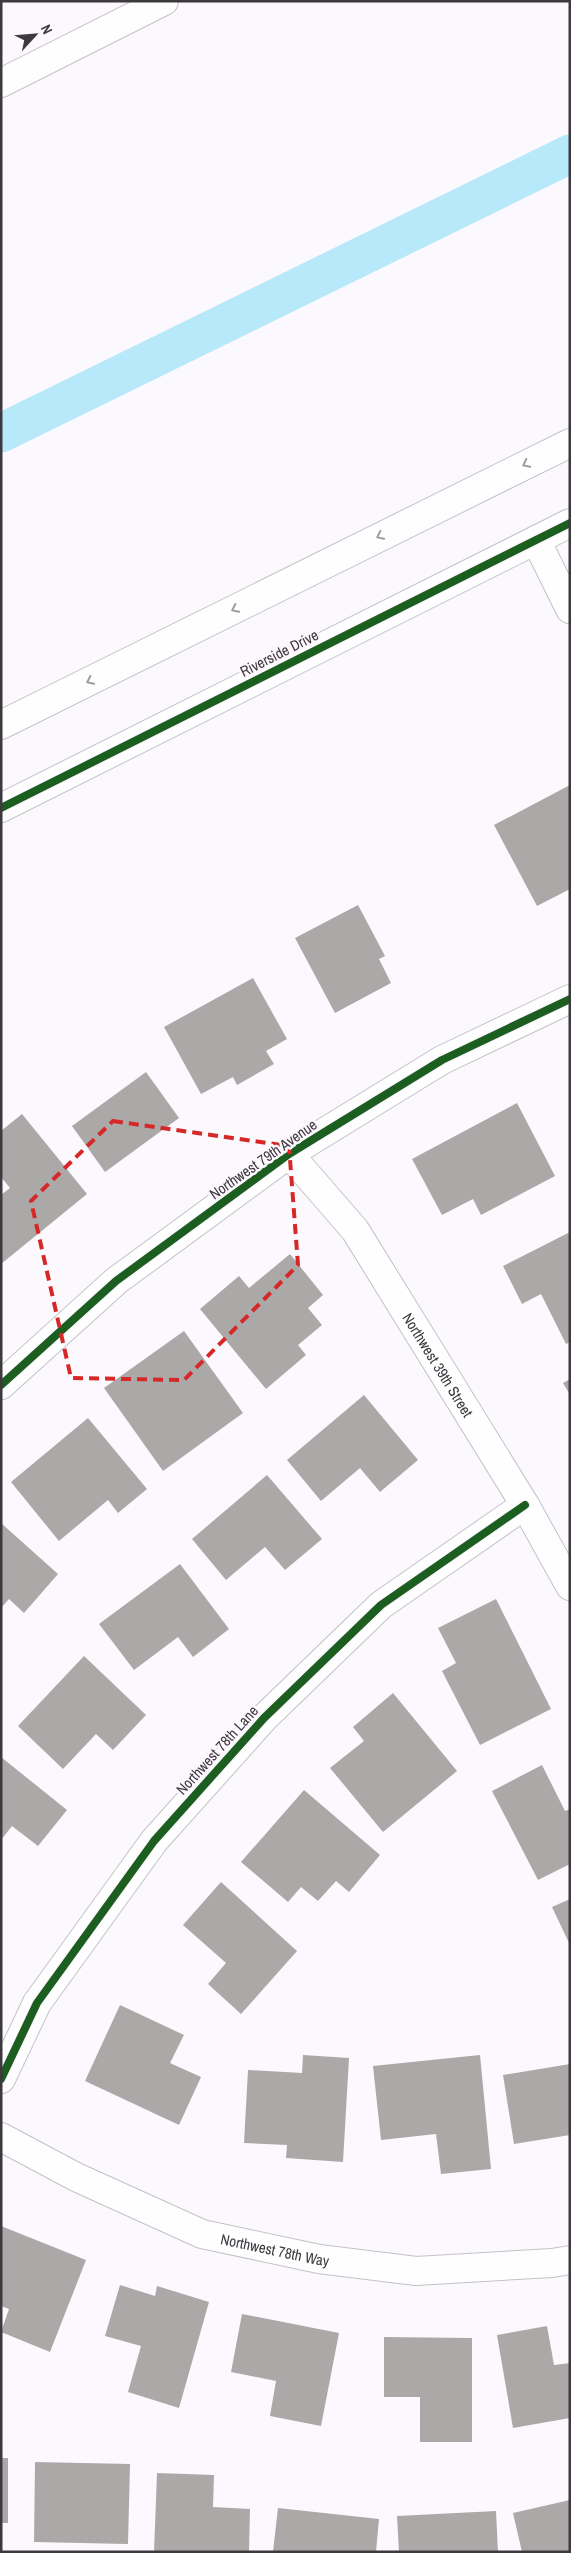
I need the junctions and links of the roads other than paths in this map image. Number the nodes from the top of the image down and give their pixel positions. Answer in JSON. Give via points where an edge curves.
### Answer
{"nodes":[{"id":1,"x":164,"y":1,"type":"edge"},
{"id":2,"x":1,"y":83,"type":"edge"},
{"id":3,"x":570,"y":443,"type":"edge"},
{"id":4,"x":570,"y":522,"type":"edge"},
{"id":5,"x":536,"y":540,"type":"junction"},
{"id":6,"x":570,"y":609,"type":"edge"},
{"id":7,"x":1,"y":725,"type":"edge"},
{"id":8,"x":1,"y":808,"type":"edge"},
{"id":9,"x":570,"y":999,"type":"edge"},
{"id":10,"x":289,"y":1154,"type":"junction"},
{"id":11,"x":1,"y":1385,"type":"edge"},
{"id":12,"x":525,"y":1505,"type":"junction"},
{"id":13,"x":570,"y":1586,"type":"edge"},
{"id":14,"x":1,"y":2079,"type":"edge"},
{"id":15,"x":1,"y":2137,"type":"edge"},
{"id":16,"x":570,"y":2260,"type":"edge"}],
"edges":[{"from":1,"to":2,"type":"street"},
{"from":3,"to":7,"type":"street","one_way":true},
{"from":4,"to":5,"type":"street","name":"Riverside Drive"},
{"from":5,"to":6,"type":"street"},
{"from":5,"to":8,"type":"street","name":"Riverside Drive"},
{"from":9,"to":10,"type":"street","name":"Northwest 79th Avenue","via":[[442,1060]]},
{"from":10,"to":11,"type":"street","name":"Northwest 79th Avenue","via":[[116,1281]]},
{"from":10,"to":12,"type":"street","name":"Northwest 39th Street","via":[[355,1230]]},
{"from":12,"to":13,"type":"street","name":"Northwest 39th Street"},
{"from":12,"to":14,"type":"street","name":"Northwest 78th Lane","via":[[381,1605],[264,1718],[154,1841],[37,2003]]},
{"from":15,"to":16,"type":"street","name":"Northwest 78th Way","via":[[76,2177],[202,2234],[319,2259],[416,2271]]}]}
